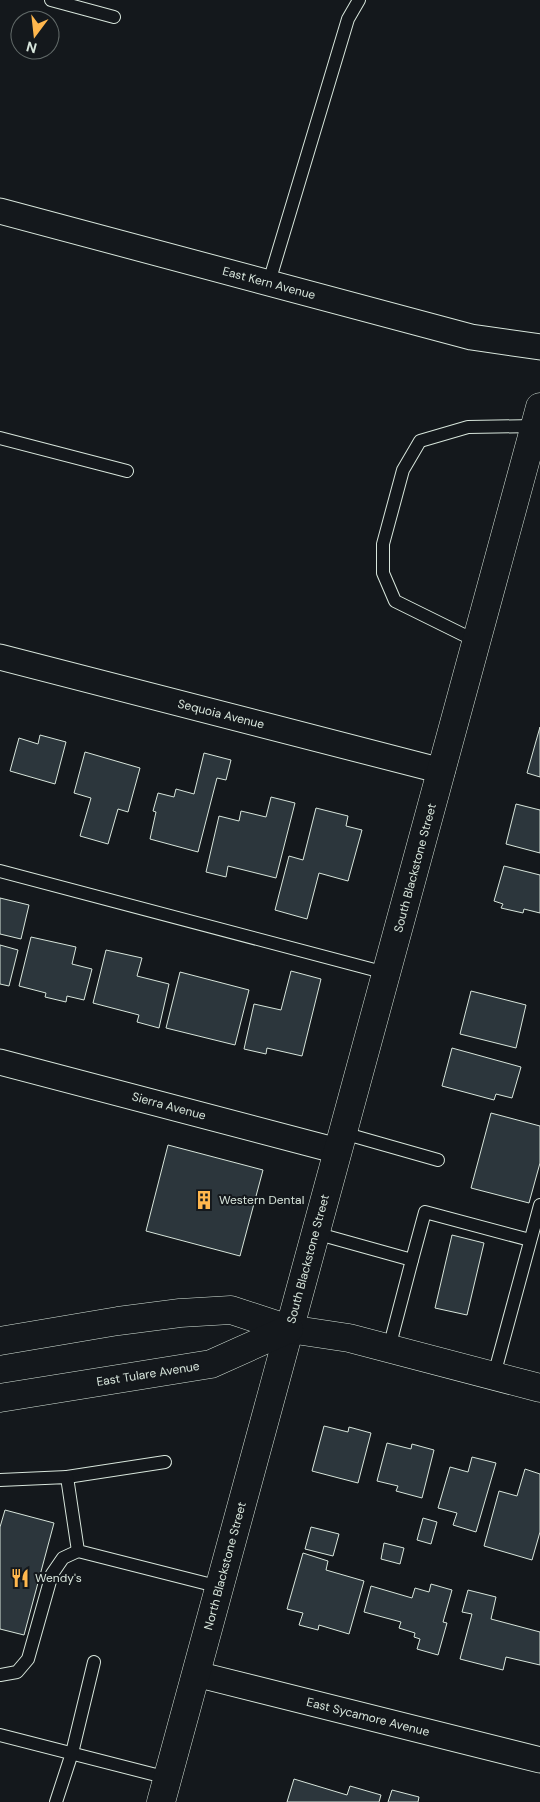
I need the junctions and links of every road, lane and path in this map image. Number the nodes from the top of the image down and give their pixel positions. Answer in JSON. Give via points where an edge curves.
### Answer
{"nodes":[{"id":1,"x":51,"y":0,"type":"edge"},
{"id":2,"x":358,"y":0,"type":"edge"},
{"id":3,"x":114,"y":17,"type":"dead end"},
{"id":4,"x":0,"y":211,"type":"edge"},
{"id":5,"x":269,"y":282,"type":"junction"},
{"id":6,"x":540,"y":347,"type":"edge"},
{"id":7,"x":538,"y":417,"type":"edge"},
{"id":8,"x":0,"y":438,"type":"edge"},
{"id":9,"x":127,"y":471,"type":"dead end"},
{"id":10,"x":476,"y":641,"type":"junction"},
{"id":11,"x":0,"y":658,"type":"edge"},
{"id":12,"x":442,"y":771,"type":"junction"},
{"id":13,"x":0,"y":871,"type":"edge"},
{"id":14,"x":386,"y":973,"type":"junction"},
{"id":15,"x":0,"y":1062,"type":"edge"},
{"id":16,"x":340,"y":1142,"type":"junction"},
{"id":17,"x":438,"y":1160,"type":"dead end"},
{"id":18,"x":540,"y":1205,"type":"edge"},
{"id":19,"x":315,"y":1233,"type":"junction"},
{"id":20,"x":530,"y":1240,"type":"junction"},
{"id":21,"x":412,"y":1260,"type":"junction"},
{"id":22,"x":289,"y":1329,"type":"junction"},
{"id":23,"x":0,"y":1341,"type":"edge"},
{"id":24,"x":389,"y":1348,"type":"junction"},
{"id":25,"x":494,"y":1375,"type":"junction"},
{"id":26,"x":540,"y":1388,"type":"edge"},
{"id":27,"x":0,"y":1398,"type":"edge"},
{"id":28,"x":164,"y":1462,"type":"dead end"},
{"id":29,"x":67,"y":1477,"type":"junction"},
{"id":30,"x":0,"y":1480,"type":"edge"},
{"id":31,"x":78,"y":1551,"type":"junction"},
{"id":32,"x":220,"y":1587,"type":"junction"},
{"id":33,"x":94,"y":1662,"type":"dead end"},
{"id":34,"x":196,"y":1674,"type":"junction"},
{"id":35,"x":0,"y":1675,"type":"edge"},
{"id":36,"x":0,"y":1735,"type":"edge"},
{"id":37,"x":72,"y":1753,"type":"junction"},
{"id":38,"x":540,"y":1760,"type":"edge"},
{"id":39,"x":164,"y":1790,"type":"edge"},
{"id":40,"x":56,"y":1802,"type":"edge"}],
"edges":[{"from":1,"to":3,"type":"lane"},
{"from":2,"to":5,"type":"lane","via":[[348,19]]},
{"from":4,"to":5,"type":"street","name":"East Kern Avenue"},
{"from":5,"to":6,"type":"street","name":"East Kern Avenue","via":[[471,336]]},
{"from":7,"to":10,"type":"main road","name":"South Blackstone Street"},
{"from":7,"to":10,"type":"lane","via":[[468,427],[420,441],[403,470],[383,544],[383,572],[395,601]]},
{"from":8,"to":9,"type":"lane"},
{"from":10,"to":12,"type":"main road","name":"South Blackstone Street"},
{"from":11,"to":12,"type":"street","name":"Sequoia Avenue"},
{"from":12,"to":14,"type":"main road","name":"South Blackstone Street"},
{"from":13,"to":14,"type":"lane"},
{"from":14,"to":16,"type":"main road","name":"South Blackstone Street"},
{"from":15,"to":16,"type":"street","name":"Sierra Avenue"},
{"from":16,"to":17,"type":"lane"},
{"from":16,"to":19,"type":"main road","name":"South Blackstone Street"},
{"from":18,"to":20,"type":"lane"},
{"from":19,"to":21,"type":"lane"},
{"from":19,"to":22,"type":"main road","name":"South Blackstone Street"},
{"from":20,"to":21,"type":"lane","via":[[425,1212]]},
{"from":20,"to":25,"type":"lane"},
{"from":21,"to":24,"type":"lane"},
{"from":22,"to":23,"type":"main road","via":[[232,1310],[118,1321]]},
{"from":22,"to":24,"type":"main road"},
{"from":22,"to":27,"type":"main road","name":"East Tulare Avenue","via":[[212,1364]]},
{"from":22,"to":32,"type":"main road","name":"North Blackstone Street"},
{"from":24,"to":25,"type":"main road"},
{"from":25,"to":26,"type":"main road"},
{"from":28,"to":29,"type":"lane"},
{"from":29,"to":30,"type":"lane"},
{"from":29,"to":31,"type":"lane"},
{"from":31,"to":32,"type":"lane"},
{"from":31,"to":35,"type":"lane","via":[[63,1558],[52,1574],[28,1659],[17,1672]]},
{"from":32,"to":34,"type":"main road","name":"North Blackstone Street"},
{"from":33,"to":37,"type":"lane"},
{"from":34,"to":38,"type":"street","name":"East Sycamore Avenue"},
{"from":34,"to":39,"type":"main road","name":"North Blackstone Street"},
{"from":36,"to":37,"type":"lane"},
{"from":37,"to":39,"type":"lane"},
{"from":37,"to":40,"type":"lane"}]}
